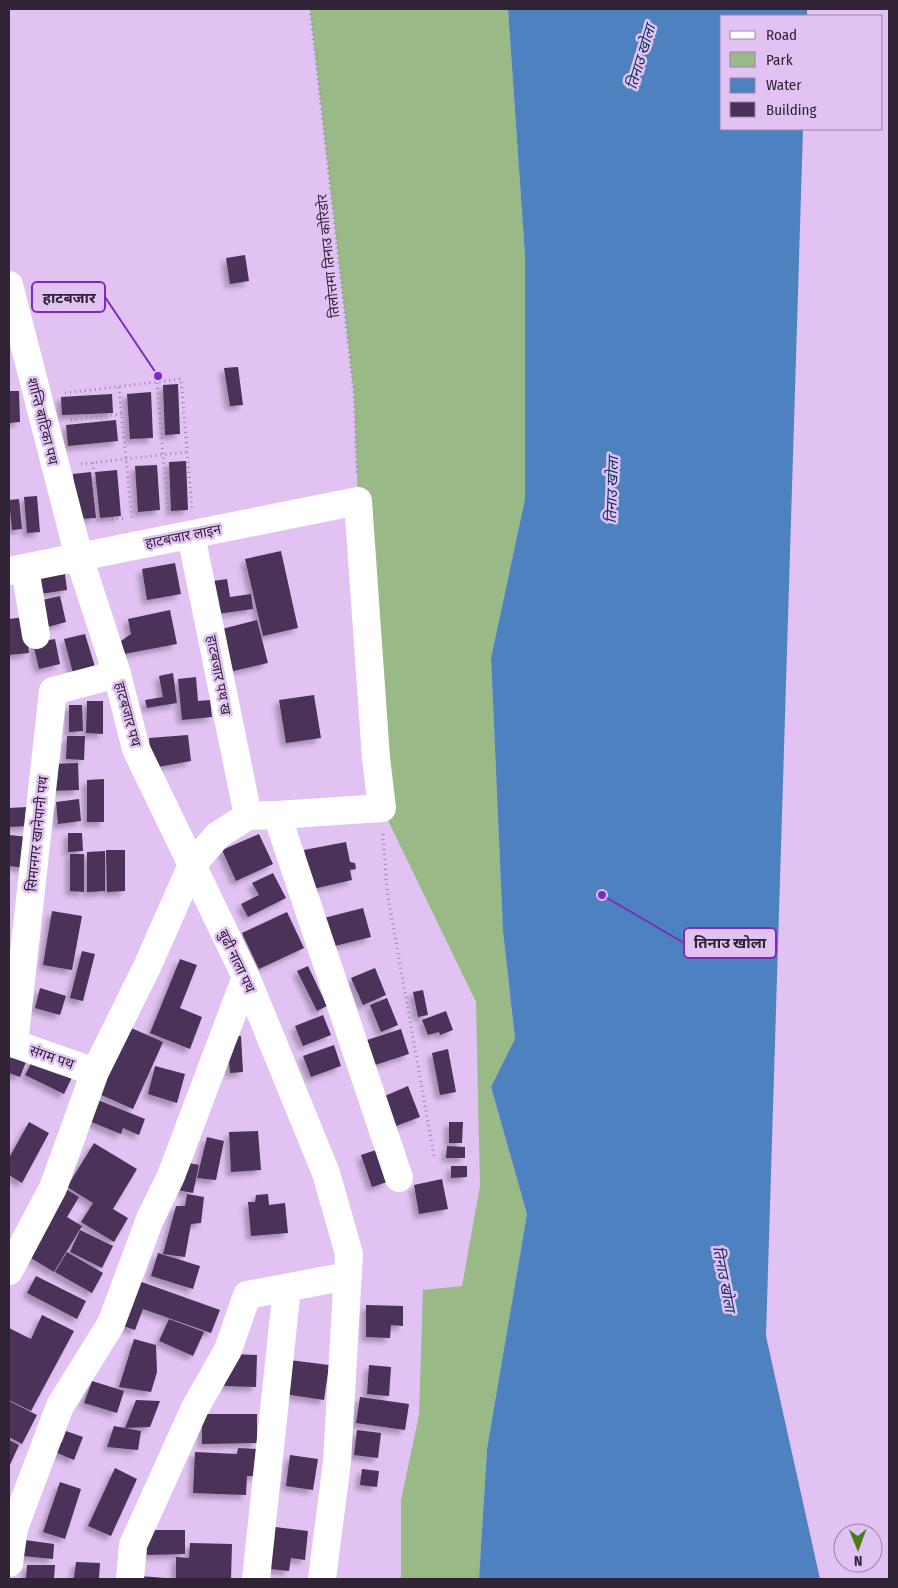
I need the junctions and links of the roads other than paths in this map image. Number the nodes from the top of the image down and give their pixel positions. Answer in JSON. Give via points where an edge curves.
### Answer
{"nodes":[{"id":1,"x":9,"y":285,"type":"edge"},
{"id":2,"x":186,"y":521,"type":"junction"},
{"id":3,"x":79,"y":557,"type":"junction"},
{"id":4,"x":17,"y":569,"type":"edge"},
{"id":5,"x":36,"y":635,"type":"dead end"},
{"id":6,"x":117,"y":674,"type":"junction"},
{"id":7,"x":277,"y":815,"type":"junction"},
{"id":8,"x":248,"y":816,"type":"junction"},
{"id":9,"x":192,"y":865,"type":"junction"},
{"id":10,"x":246,"y":977,"type":"junction"},
{"id":11,"x":11,"y":1043,"type":"edge"},
{"id":12,"x":95,"y":1072,"type":"junction"},
{"id":13,"x":399,"y":1178,"type":"dead end"},
{"id":14,"x":9,"y":1271,"type":"edge"},
{"id":15,"x":348,"y":1276,"type":"junction"},
{"id":16,"x":287,"y":1288,"type":"junction"},
{"id":17,"x":9,"y":1563,"type":"edge"},
{"id":18,"x":130,"y":1579,"type":"edge"},
{"id":19,"x":256,"y":1579,"type":"edge"},
{"id":20,"x":322,"y":1579,"type":"edge"}],
"edges":[{"from":1,"to":3,"type":"street","name":"शान्ति बाटिका पथ"},
{"from":2,"to":3,"type":"street","name":"हाटबजार लाइन","via":[[134,546]]},
{"from":2,"to":7,"type":"street","name":"हाटबजार लाइन","via":[[358,501],[382,808]]},
{"from":2,"to":8,"type":"street","name":"हाटबजार पथ ख"},
{"from":3,"to":4,"type":"street","name":"हाटबजार लाइन"},
{"from":3,"to":6,"type":"street","name":"हाटबजार पथ"},
{"from":4,"to":5,"type":"street"},
{"from":6,"to":9,"type":"street","name":"हाटबजार पथ","via":[[136,749]]},
{"from":6,"to":11,"type":"street","name":"सिमानगर खानेपानी पथ","via":[[53,691]]},
{"from":7,"to":8,"type":"street"},
{"from":7,"to":13,"type":"street"},
{"from":8,"to":9,"type":"street","via":[[218,835]]},
{"from":9,"to":10,"type":"street","name":"बुढी नाला पथ"},
{"from":9,"to":12,"type":"street","via":[[147,967]]},
{"from":10,"to":15,"type":"street","name":"बुढी नाला पथ","via":[[326,1173],[349,1254]]},
{"from":10,"to":17,"type":"street","via":[[111,1324],[60,1406],[14,1528]]},
{"from":11,"to":12,"type":"street","name":"संगम पथ"},
{"from":12,"to":14,"type":"street","via":[[53,1188]]},
{"from":15,"to":16,"type":"street"},
{"from":15,"to":20,"type":"street","name":"बुढी नाला पथ","via":[[337,1462]]},
{"from":16,"to":18,"type":"street","via":[[247,1296],[228,1350],[195,1408],[133,1545]]},
{"from":16,"to":19,"type":"street"}]}
